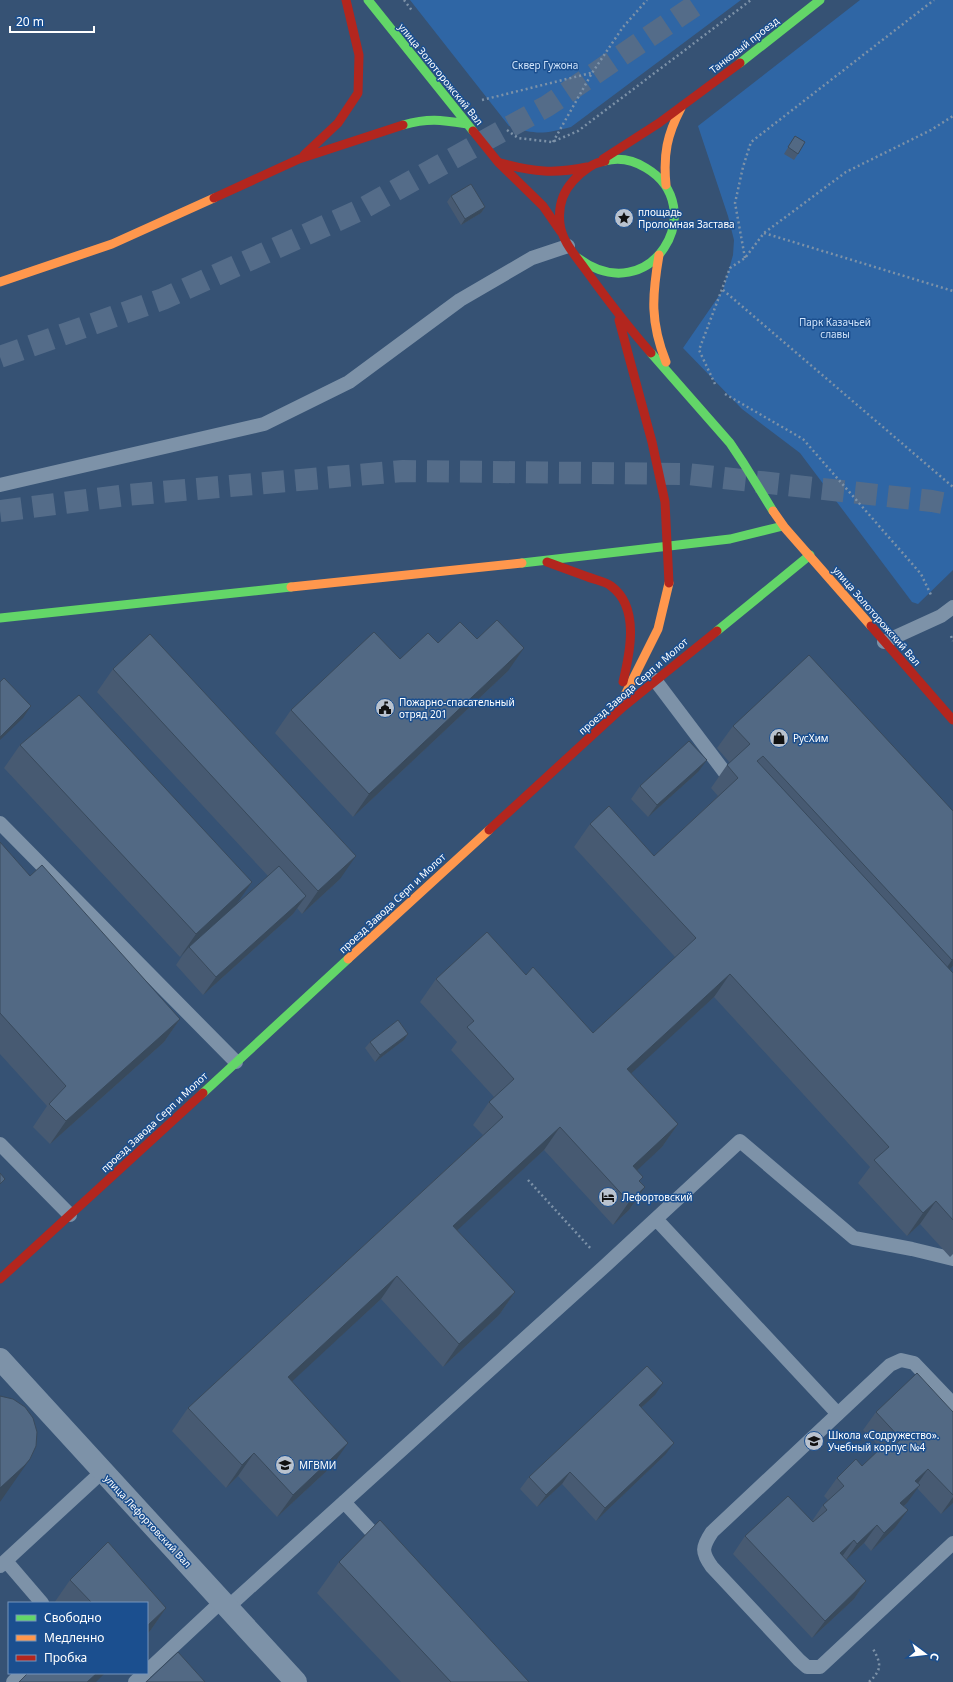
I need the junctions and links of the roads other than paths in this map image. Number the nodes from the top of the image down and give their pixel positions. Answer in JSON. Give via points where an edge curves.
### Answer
{"nodes":[{"id":1,"x":346,"y":0,"type":"edge"},
{"id":2,"x":368,"y":0,"type":"edge"},
{"id":3,"x":820,"y":0,"type":"edge"},
{"id":4,"x":681,"y":107,"type":"junction"},
{"id":5,"x":467,"y":124,"type":"junction"},
{"id":6,"x":299,"y":160,"type":"junction"},
{"id":7,"x":600,"y":160,"type":"junction"},
{"id":8,"x":498,"y":162,"type":"junction"},
{"id":9,"x":587,"y":167,"type":"junction"},
{"id":10,"x":666,"y":185,"type":"junction"},
{"id":11,"x":562,"y":232,"type":"junction"},
{"id":12,"x":568,"y":246,"type":"junction"},
{"id":13,"x":660,"y":256,"type":"junction"},
{"id":14,"x":578,"y":258,"type":"junction"},
{"id":15,"x":0,"y":282,"type":"edge"},
{"id":16,"x":618,"y":314,"type":"junction"},
{"id":17,"x":672,"y":376,"type":"junction"},
{"id":18,"x":0,"y":485,"type":"edge"},
{"id":19,"x":783,"y":526,"type":"junction"},
{"id":20,"x":667,"y":546,"type":"junction"},
{"id":21,"x":810,"y":555,"type":"junction"},
{"id":22,"x":542,"y":561,"type":"junction"},
{"id":23,"x":953,"y":606,"type":"edge"},
{"id":24,"x":0,"y":618,"type":"edge"},
{"id":25,"x":884,"y":642,"type":"junction"},
{"id":26,"x":655,"y":680,"type":"junction"},
{"id":27,"x":616,"y":714,"type":"junction"},
{"id":28,"x":953,"y":720,"type":"edge"},
{"id":29,"x":726,"y":774,"type":"dead end"},
{"id":30,"x":0,"y":823,"type":"edge"},
{"id":31,"x":236,"y":1062,"type":"junction"},
{"id":32,"x":0,"y":1144,"type":"edge"},
{"id":33,"x":70,"y":1215,"type":"junction"},
{"id":34,"x":656,"y":1219,"type":"junction"},
{"id":35,"x":953,"y":1259,"type":"edge"},
{"id":36,"x":0,"y":1279,"type":"edge"},
{"id":37,"x":0,"y":1360,"type":"edge"},
{"id":38,"x":953,"y":1404,"type":"edge"},
{"id":39,"x":838,"y":1414,"type":"junction"},
{"id":40,"x":103,"y":1471,"type":"junction"},
{"id":41,"x":344,"y":1502,"type":"junction"},
{"id":42,"x":953,"y":1543,"type":"edge"},
{"id":43,"x":393,"y":1555,"type":"edge"},
{"id":44,"x":3,"y":1563,"type":"edge"},
{"id":45,"x":41,"y":1602,"type":"edge"},
{"id":46,"x":225,"y":1604,"type":"junction"},
{"id":47,"x":148,"y":1670,"type":"edge"},
{"id":48,"x":21,"y":1674,"type":"edge"},
{"id":49,"x":144,"y":1674,"type":"edge"},
{"id":50,"x":13,"y":1682,"type":"edge"},
{"id":51,"x":136,"y":1682,"type":"edge"},
{"id":52,"x":296,"y":1682,"type":"edge"}],
"edges":[{"from":1,"to":6,"type":"street","via":[[359,55],[358,93],[338,123]]},
{"from":2,"to":5,"type":"street","name":"улица Золоторожский Вал"},
{"from":3,"to":4,"type":"street","name":"Танковый проезд"},
{"from":4,"to":7,"type":"street","name":"Танковый проезд","via":[[634,141]]},
{"from":4,"to":10,"type":"street","name":"Танковый проезд","via":[[665,147]]},
{"from":5,"to":6,"type":"street","via":[[421,120]]},
{"from":5,"to":8,"type":"street","name":"улица Золоторожский Вал"},
{"from":6,"to":15,"type":"street","via":[[112,244]]},
{"from":7,"to":9,"type":"street"},
{"from":7,"to":10,"type":"street","via":[[630,159],[657,174]]},
{"from":8,"to":9,"type":"street","via":[[546,173]]},
{"from":8,"to":11,"type":"street","name":"улица Золоторожский Вал","via":[[543,206]]},
{"from":9,"to":11,"type":"street","via":[[575,176],[566,188],[559,218]]},
{"from":10,"to":13,"type":"street","via":[[673,199],[675,214],[668,243]]},
{"from":11,"to":12,"type":"street"},
{"from":12,"to":14,"type":"street"},
{"from":12,"to":18,"type":"lane","via":[[532,258],[460,300],[349,382],[264,424]]},
{"from":13,"to":14,"type":"street","via":[[648,265],[619,274],[590,267]]},
{"from":13,"to":17,"type":"street","via":[[653,292],[652,318],[658,344]]},
{"from":14,"to":16,"type":"street"},
{"from":16,"to":17,"type":"street"},
{"from":16,"to":20,"type":"street","via":[[666,502]]},
{"from":17,"to":19,"type":"street","via":[[731,444]]},
{"from":19,"to":20,"type":"street","via":[[730,539]]},
{"from":19,"to":21,"type":"street","name":"улица Золоторожский Вал"},
{"from":20,"to":22,"type":"street"},
{"from":20,"to":27,"type":"street","via":[[669,587],[658,629]]},
{"from":21,"to":25,"type":"street","name":"улица Золоторожский Вал"},
{"from":21,"to":26,"type":"street","name":"проезд Завода Серп и Молот"},
{"from":22,"to":24,"type":"street"},
{"from":22,"to":27,"type":"street","via":[[610,585],[626,607],[630,641]]},
{"from":23,"to":25,"type":"lane","via":[[941,616]]},
{"from":25,"to":28,"type":"street","name":"улица Золоторожский Вал"},
{"from":26,"to":27,"type":"street","name":"проезд Завода Серп и Молот"},
{"from":26,"to":29,"type":"lane"},
{"from":27,"to":31,"type":"street","name":"проезд Завода Серп и Молот"},
{"from":30,"to":31,"type":"lane"},
{"from":31,"to":33,"type":"street","name":"проезд Завода Серп и Молот"},
{"from":32,"to":33,"type":"lane"},
{"from":33,"to":36,"type":"street","name":"проезд Завода Серп и Молот"},
{"from":34,"to":35,"type":"lane","via":[[740,1141],[854,1238]]},
{"from":34,"to":39,"type":"lane"},
{"from":34,"to":41,"type":"lane"},
{"from":37,"to":40,"type":"street","name":"улица Лефортовский Вал"},
{"from":38,"to":39,"type":"lane","via":[[914,1363],[901,1360],[890,1365]]},
{"from":39,"to":42,"type":"lane","via":[[712,1532],[704,1543],[705,1557],[712,1567],[799,1660],[807,1667],[820,1667]]},
{"from":40,"to":44,"type":"lane"},
{"from":40,"to":46,"type":"street","name":"улица Лефортовский Вал"},
{"from":41,"to":43,"type":"lane"},
{"from":41,"to":46,"type":"lane"},
{"from":44,"to":45,"type":"lane"},
{"from":46,"to":47,"type":"lane"},
{"from":46,"to":52,"type":"street","name":"улица Лефортовский Вал"},
{"from":48,"to":50,"type":"lane"},
{"from":49,"to":51,"type":"lane"}]}
